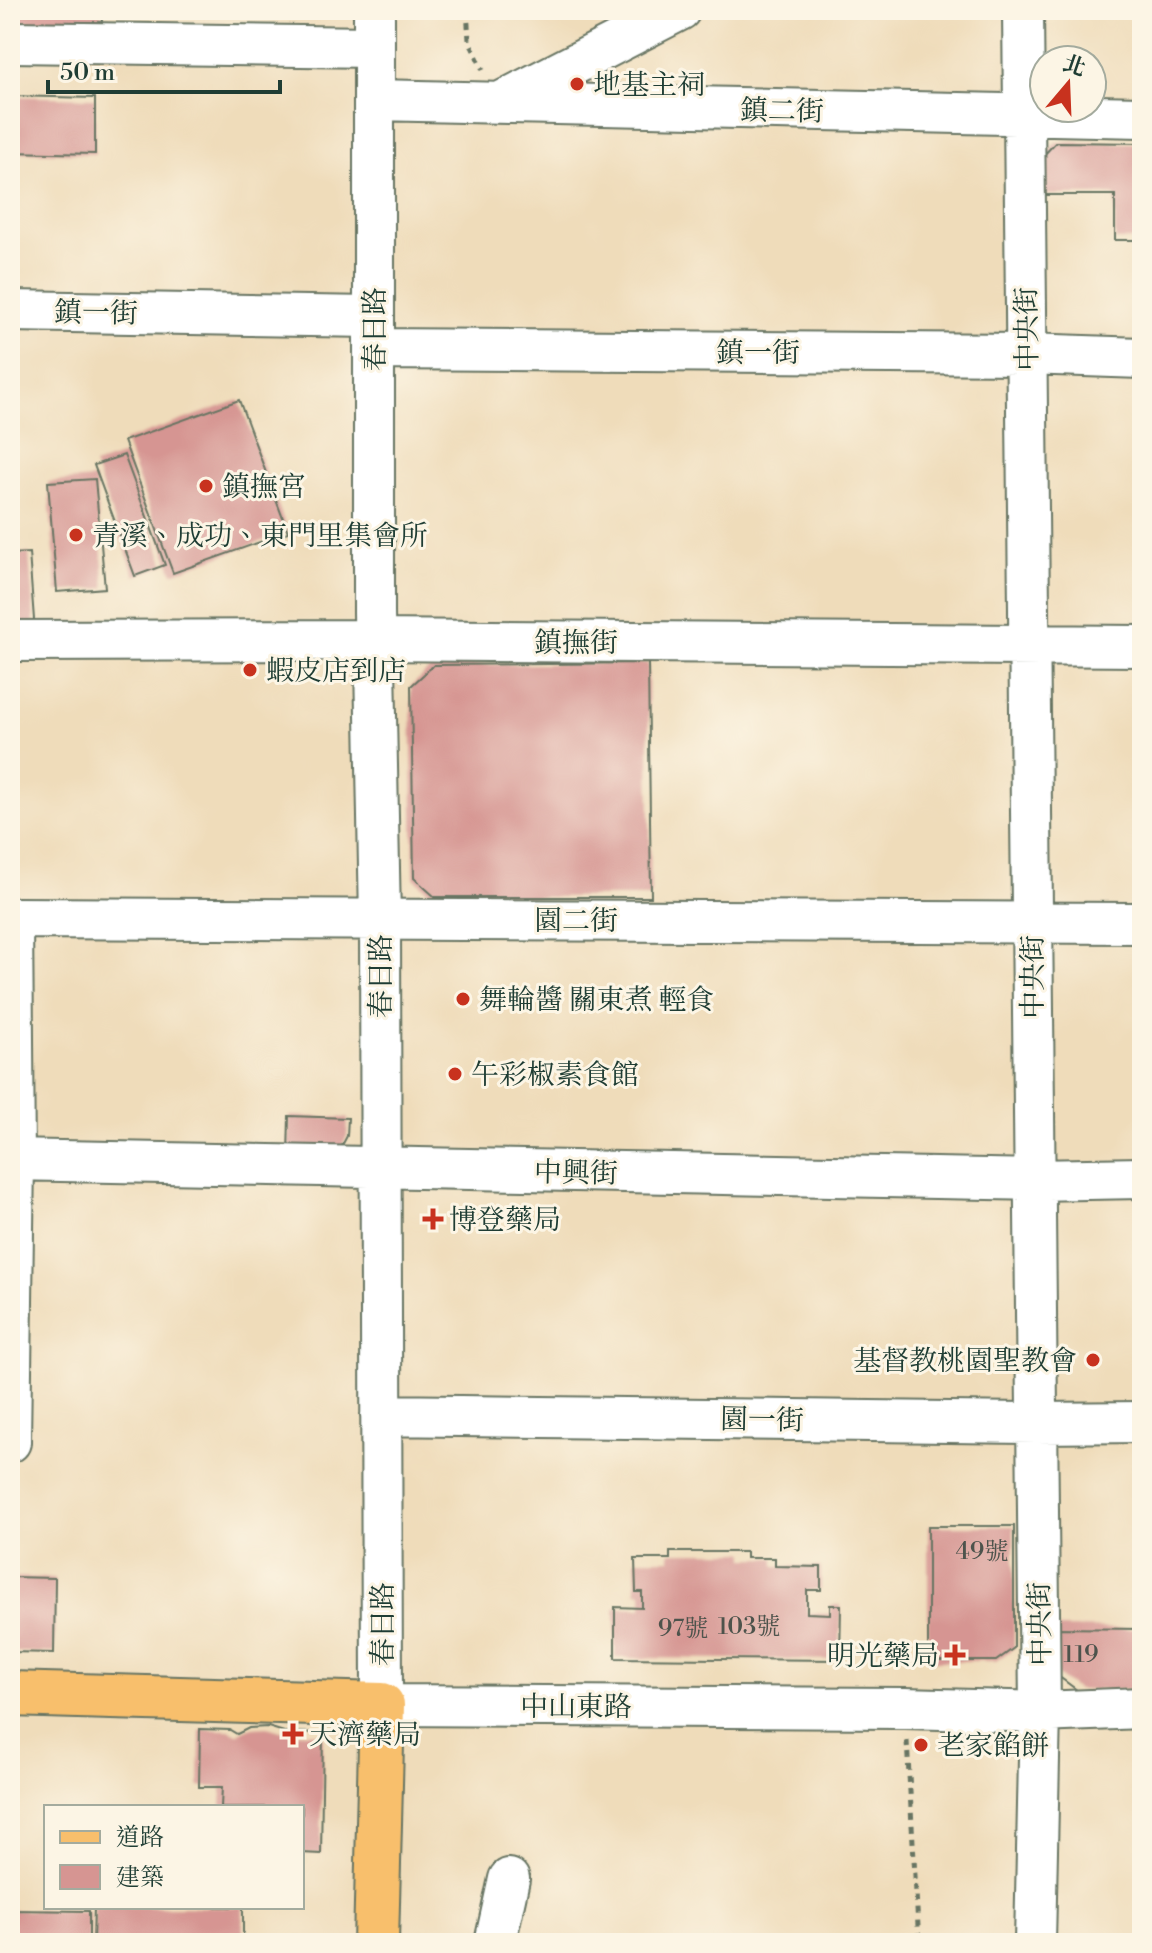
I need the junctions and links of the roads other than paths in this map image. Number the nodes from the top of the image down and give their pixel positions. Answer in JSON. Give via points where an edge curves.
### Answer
{"nodes":[{"id":1,"x":680,"y":10,"type":"edge"},
{"id":2,"x":1023,"y":10,"type":"edge"},
{"id":3,"x":374,"y":29,"type":"edge"},
{"id":4,"x":10,"y":42,"type":"edge"},
{"id":5,"x":374,"y":100,"type":"junction"},
{"id":6,"x":500,"y":103,"type":"junction"},
{"id":7,"x":1024,"y":115,"type":"junction"},
{"id":8,"x":1142,"y":117,"type":"edge"},
{"id":9,"x":10,"y":311,"type":"edge"},
{"id":10,"x":374,"y":333,"type":"junction"},
{"id":11,"x":1026,"y":354,"type":"junction"},
{"id":12,"x":1142,"y":358,"type":"edge"},
{"id":13,"x":374,"y":640,"type":"junction"},
{"id":14,"x":10,"y":641,"type":"edge"},
{"id":15,"x":1029,"y":645,"type":"junction"},
{"id":16,"x":1142,"y":646,"type":"edge"},
{"id":17,"x":11,"y":918,"type":"edge"},
{"id":18,"x":380,"y":919,"type":"junction"},
{"id":19,"x":1032,"y":923,"type":"junction"},
{"id":20,"x":1142,"y":923,"type":"edge"},
{"id":21,"x":12,"y":1160,"type":"edge"},
{"id":22,"x":380,"y":1168,"type":"junction"},
{"id":23,"x":1142,"y":1178,"type":"edge"},
{"id":24,"x":1034,"y":1180,"type":"junction"},
{"id":25,"x":381,"y":1415,"type":"junction"},
{"id":26,"x":1142,"y":1422,"type":"edge"},
{"id":27,"x":1037,"y":1423,"type":"junction"},
{"id":28,"x":10,"y":1442,"type":"edge"},
{"id":29,"x":10,"y":1694,"type":"edge"},
{"id":30,"x":382,"y":1705,"type":"junction"},
{"id":31,"x":1142,"y":1708,"type":"edge"},
{"id":32,"x":1040,"y":1712,"type":"junction"},
{"id":33,"x":509,"y":1879,"type":"dead end"},
{"id":34,"x":376,"y":1943,"type":"edge"},
{"id":35,"x":495,"y":1943,"type":"edge"},
{"id":36,"x":1035,"y":1943,"type":"edge"}],
"edges":[{"from":1,"to":6,"type":"street"},
{"from":2,"to":7,"type":"street","name":"中央街"},
{"from":3,"to":4,"type":"street"},
{"from":3,"to":5,"type":"street","name":"春日路"},
{"from":5,"to":6,"type":"street","name":"鎮二街"},
{"from":5,"to":10,"type":"street","name":"春日路"},
{"from":6,"to":7,"type":"street","name":"鎮二街"},
{"from":7,"to":8,"type":"street","name":"鎮二街"},
{"from":7,"to":11,"type":"street","name":"中央街"},
{"from":9,"to":10,"type":"street","name":"鎮一街"},
{"from":10,"to":11,"type":"street","name":"鎮一街"},
{"from":10,"to":13,"type":"street","name":"春日路"},
{"from":11,"to":12,"type":"street","name":"鎮一街"},
{"from":11,"to":15,"type":"street","name":"中央街"},
{"from":13,"to":14,"type":"street","name":"鎮撫街"},
{"from":13,"to":15,"type":"street","name":"鎮撫街"},
{"from":13,"to":18,"type":"street","name":"春日路"},
{"from":15,"to":16,"type":"street","name":"鎮撫街"},
{"from":15,"to":19,"type":"street","name":"中央街"},
{"from":17,"to":18,"type":"street","name":"園二街"},
{"from":17,"to":21,"type":"street"},
{"from":18,"to":19,"type":"street","name":"園二街"},
{"from":18,"to":22,"type":"street","name":"春日路"},
{"from":19,"to":20,"type":"street","name":"園二街"},
{"from":19,"to":24,"type":"street","name":"中央街"},
{"from":21,"to":22,"type":"street","name":"中興街"},
{"from":21,"to":28,"type":"street"},
{"from":22,"to":24,"type":"street","name":"中興街"},
{"from":22,"to":25,"type":"street","name":"春日路"},
{"from":23,"to":24,"type":"street","name":"中興街"},
{"from":24,"to":27,"type":"street","name":"中央街"},
{"from":25,"to":27,"type":"street","name":"園一街"},
{"from":25,"to":30,"type":"street","name":"春日路"},
{"from":26,"to":27,"type":"street","name":"園一街"},
{"from":27,"to":32,"type":"street","name":"中央街"},
{"from":29,"to":30,"type":"main road","name":"中山東路"},
{"from":30,"to":32,"type":"street","name":"中山東路"},
{"from":30,"to":34,"type":"main road","name":"春日路"},
{"from":31,"to":32,"type":"street","name":"中山東路"},
{"from":32,"to":36,"type":"street","name":"中央街"},
{"from":33,"to":35,"type":"street"}]}
